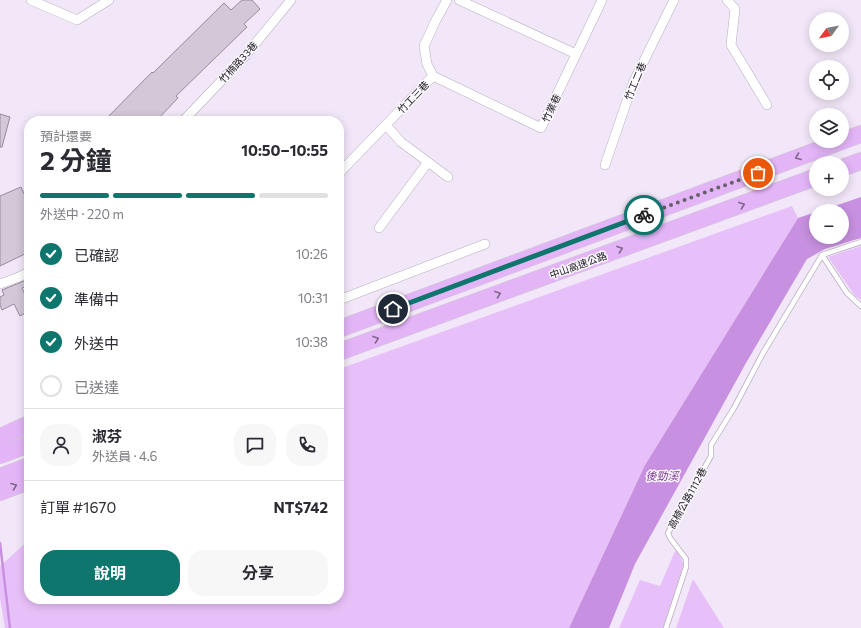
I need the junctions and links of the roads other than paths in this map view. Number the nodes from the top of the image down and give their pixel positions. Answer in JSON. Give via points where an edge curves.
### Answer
{"nodes":[{"id":1,"x":31,"y":0,"type":"edge"},
{"id":2,"x":109,"y":0,"type":"edge"},
{"id":3,"x":291,"y":0,"type":"edge"},
{"id":4,"x":447,"y":0,"type":"edge"},
{"id":5,"x":459,"y":0,"type":"edge"},
{"id":6,"x":602,"y":0,"type":"edge"},
{"id":7,"x":674,"y":0,"type":"edge"},
{"id":8,"x":727,"y":0,"type":"edge"},
{"id":9,"x":576,"y":54,"type":"junction"},
{"id":10,"x":433,"y":76,"type":"junction"},
{"id":11,"x":767,"y":105,"type":"dead end"},
{"id":12,"x":188,"y":116,"type":"edge"},
{"id":13,"x":386,"y":125,"type":"junction"},
{"id":14,"x":861,"y":134,"type":"edge"},
{"id":15,"x":861,"y":161,"type":"edge"},
{"id":16,"x":428,"y":162,"type":"junction"},
{"id":17,"x":849,"y":165,"type":"edge"},
{"id":18,"x":605,"y":166,"type":"dead end"},
{"id":19,"x":344,"y":168,"type":"edge"},
{"id":20,"x":448,"y":177,"type":"dead end"},
{"id":21,"x":809,"y":181,"type":"edge"},
{"id":22,"x":379,"y":228,"type":"dead end"},
{"id":23,"x":861,"y":242,"type":"edge"},
{"id":24,"x":485,"y":244,"type":"dead end"},
{"id":25,"x":822,"y":255,"type":"junction"},
{"id":26,"x":24,"y":274,"type":"edge"},
{"id":27,"x":0,"y":284,"type":"edge"},
{"id":28,"x":447,"y":289,"type":"junction"},
{"id":29,"x":344,"y":298,"type":"edge"},
{"id":30,"x":861,"y":306,"type":"edge"},
{"id":31,"x":344,"y":319,"type":"edge"},
{"id":32,"x":344,"y":327,"type":"edge"},
{"id":33,"x":344,"y":350,"type":"edge"},
{"id":34,"x":24,"y":416,"type":"edge"},
{"id":35,"x":0,"y":424,"type":"edge"},
{"id":36,"x":24,"y":426,"type":"edge"},
{"id":37,"x":0,"y":436,"type":"edge"},
{"id":38,"x":24,"y":446,"type":"edge"},
{"id":39,"x":0,"y":455,"type":"edge"},
{"id":40,"x":24,"y":468,"type":"edge"},
{"id":41,"x":0,"y":477,"type":"edge"},
{"id":42,"x":24,"y":483,"type":"edge"},
{"id":43,"x":0,"y":492,"type":"edge"},
{"id":44,"x":666,"y":628,"type":"edge"}],
"edges":[{"from":1,"to":2,"type":"street","via":[[77,20]]},
{"from":3,"to":12,"type":"street","name":"竹楠路33巷","via":[[245,56]]},
{"from":4,"to":10,"type":"street","name":"竹工三巷","via":[[424,46],[427,64]]},
{"from":5,"to":9,"type":"street"},
{"from":6,"to":9,"type":"street","name":"竹業巷"},
{"from":7,"to":18,"type":"street","name":"竹工二巷","via":[[633,83]]},
{"from":8,"to":11,"type":"street","via":[[735,9],[732,45]]},
{"from":9,"to":10,"type":"street","name":"竹業巷","via":[[541,128]]},
{"from":10,"to":13,"type":"street","name":"竹工三巷"},
{"from":13,"to":16,"type":"street","via":[[401,142]]},
{"from":13,"to":19,"type":"street","name":"竹工三巷"},
{"from":14,"to":28,"type":"highway","one_way":true},
{"from":15,"to":17,"type":"highway"},
{"from":16,"to":20,"type":"street"},
{"from":16,"to":22,"type":"street"},
{"from":33,"to":21,"type":"highway","name":"中山高速公路","one_way":true},
{"from":23,"to":25,"type":"lane"},
{"from":24,"to":29,"type":"street"},
{"from":25,"to":30,"type":"lane","via":[[847,293]]},
{"from":25,"to":44,"type":"lane","name":"高楠公路1112巷","via":[[711,445],[711,456],[668,533],[686,559],[686,567]]},
{"from":26,"to":27,"type":"street"},
{"from":28,"to":31,"type":"highway"},
{"from":28,"to":32,"type":"highway"},
{"from":34,"to":35,"type":"highway"},
{"from":36,"to":37,"type":"highway"},
{"from":38,"to":39,"type":"highway"},
{"from":40,"to":41,"type":"highway"},
{"from":43,"to":42,"type":"highway","one_way":true}]}
